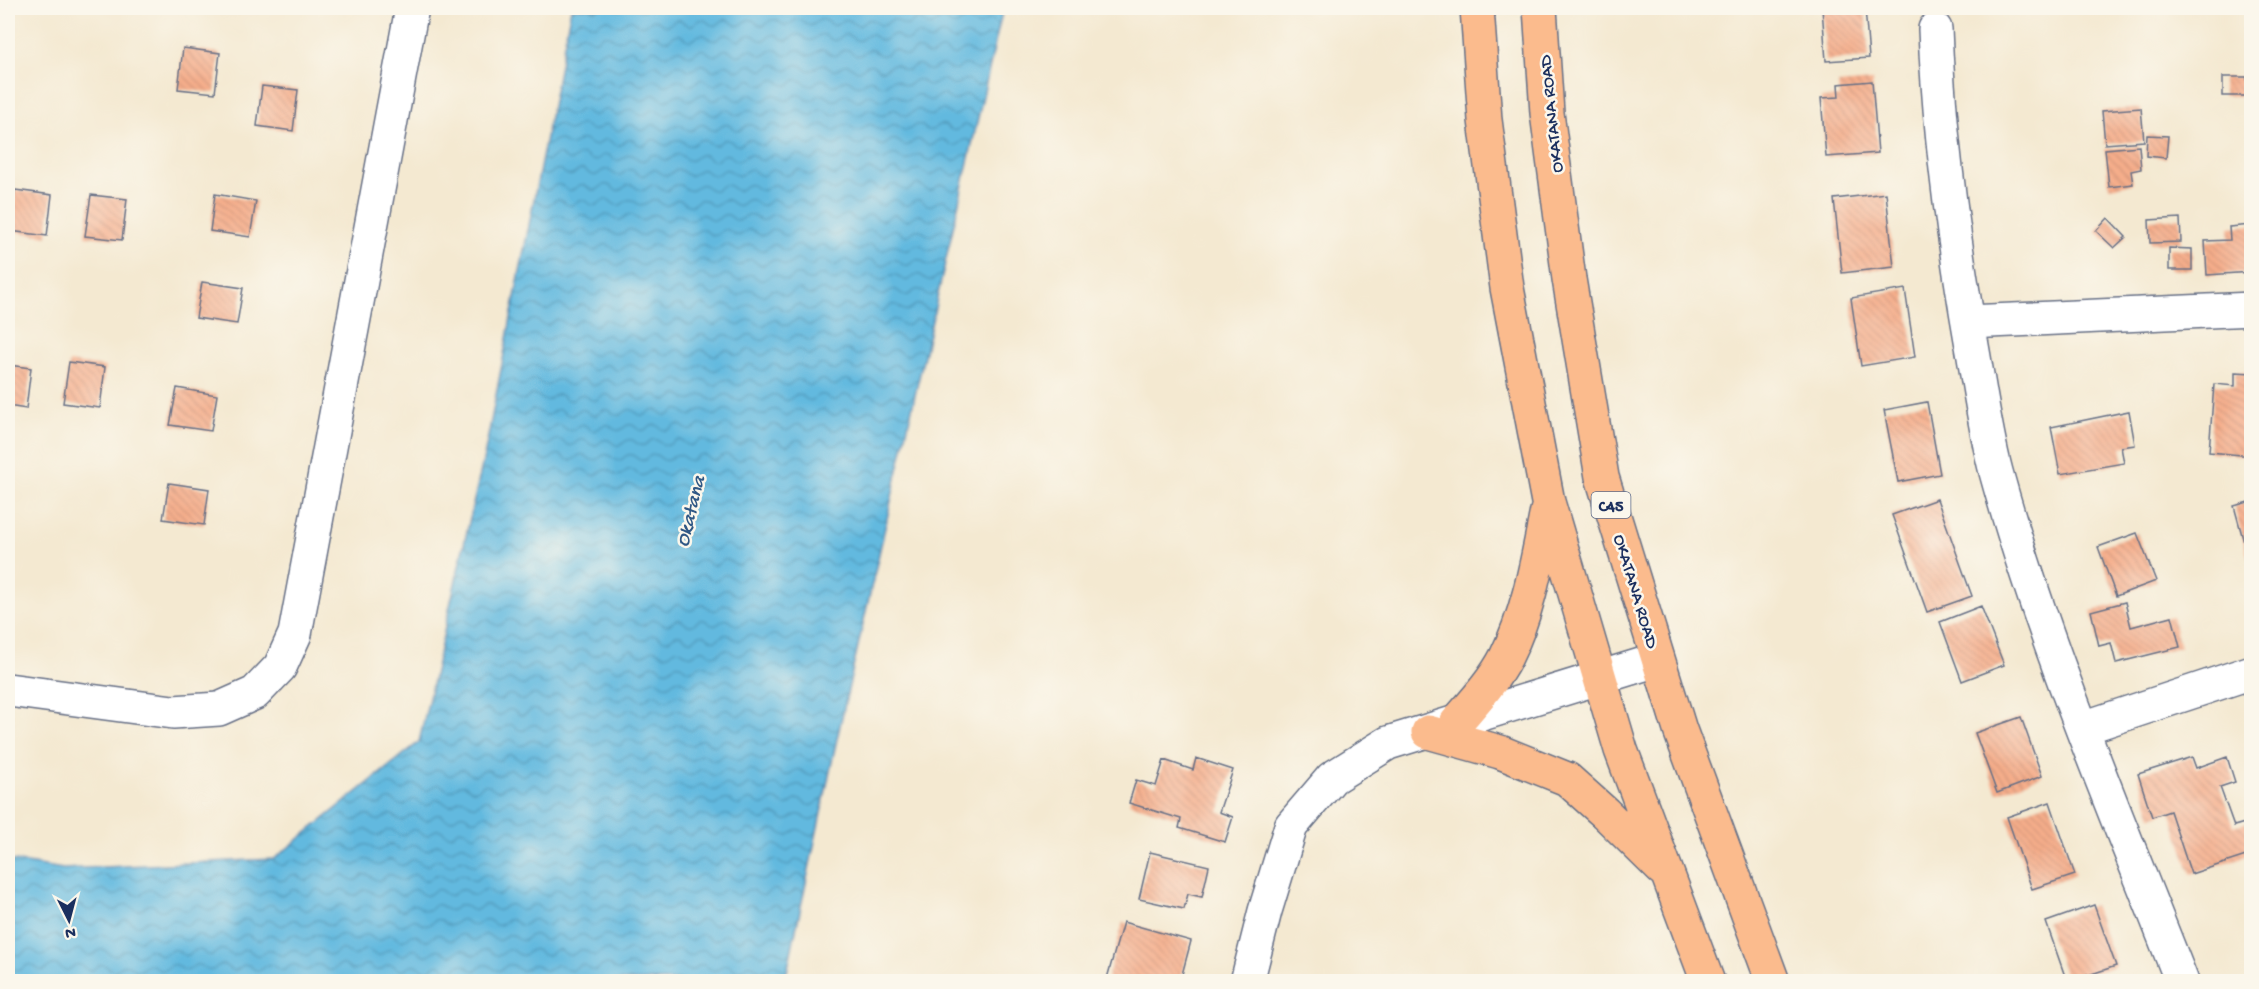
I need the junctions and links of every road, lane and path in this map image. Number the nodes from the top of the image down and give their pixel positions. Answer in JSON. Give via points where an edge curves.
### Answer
{"nodes":[{"id":1,"x":412,"y":8,"type":"edge"},
{"id":2,"x":1477,"y":8,"type":"edge"},
{"id":3,"x":1540,"y":8,"type":"edge"},
{"id":4,"x":1935,"y":30,"type":"dead end"},
{"id":5,"x":2252,"y":309,"type":"edge"},
{"id":6,"x":1968,"y":322,"type":"junction"},
{"id":7,"x":1548,"y":502,"type":"junction"},
{"id":8,"x":1657,"y":660,"type":"junction"},
{"id":9,"x":2252,"y":672,"type":"edge"},
{"id":10,"x":1599,"y":679,"type":"junction"},
{"id":11,"x":8,"y":690,"type":"edge"},
{"id":12,"x":1442,"y":727,"type":"junction"},
{"id":13,"x":2083,"y":728,"type":"junction"},
{"id":14,"x":1670,"y":877,"type":"junction"},
{"id":15,"x":1247,"y":981,"type":"edge"},
{"id":16,"x":1708,"y":981,"type":"edge"},
{"id":17,"x":1773,"y":981,"type":"edge"},
{"id":18,"x":2182,"y":981,"type":"edge"}],
"edges":[{"from":1,"to":11,"type":"street","via":[[295,634],[280,667],[255,693],[219,709],[173,712]]},
{"from":2,"to":7,"type":"main road","via":[[1485,120],[1507,288]]},
{"from":3,"to":8,"type":"main road","name":"OKATANA ROAD","number":"C45","via":[[1547,113],[1602,477]]},
{"from":4,"to":6,"type":"street","via":[[1947,186]]},
{"from":5,"to":6,"type":"street"},
{"from":6,"to":13,"type":"street","via":[[1995,469],[2024,568]]},
{"from":7,"to":10,"type":"main road"},
{"from":7,"to":12,"type":"main road","via":[[1533,586],[1506,657],[1484,692]]},
{"from":8,"to":10,"type":"street"},
{"from":8,"to":17,"type":"main road","name":"OKATANA ROAD","number":"C45"},
{"from":9,"to":13,"type":"street"},
{"from":10,"to":12,"type":"street"},
{"from":10,"to":14,"type":"main road","via":[[1621,750]]},
{"from":12,"to":14,"type":"main road","via":[[1567,779]]},
{"from":12,"to":15,"type":"street","via":[[1388,743],[1332,778],[1291,826]]},
{"from":13,"to":18,"type":"street"},
{"from":14,"to":16,"type":"main road"}]}
